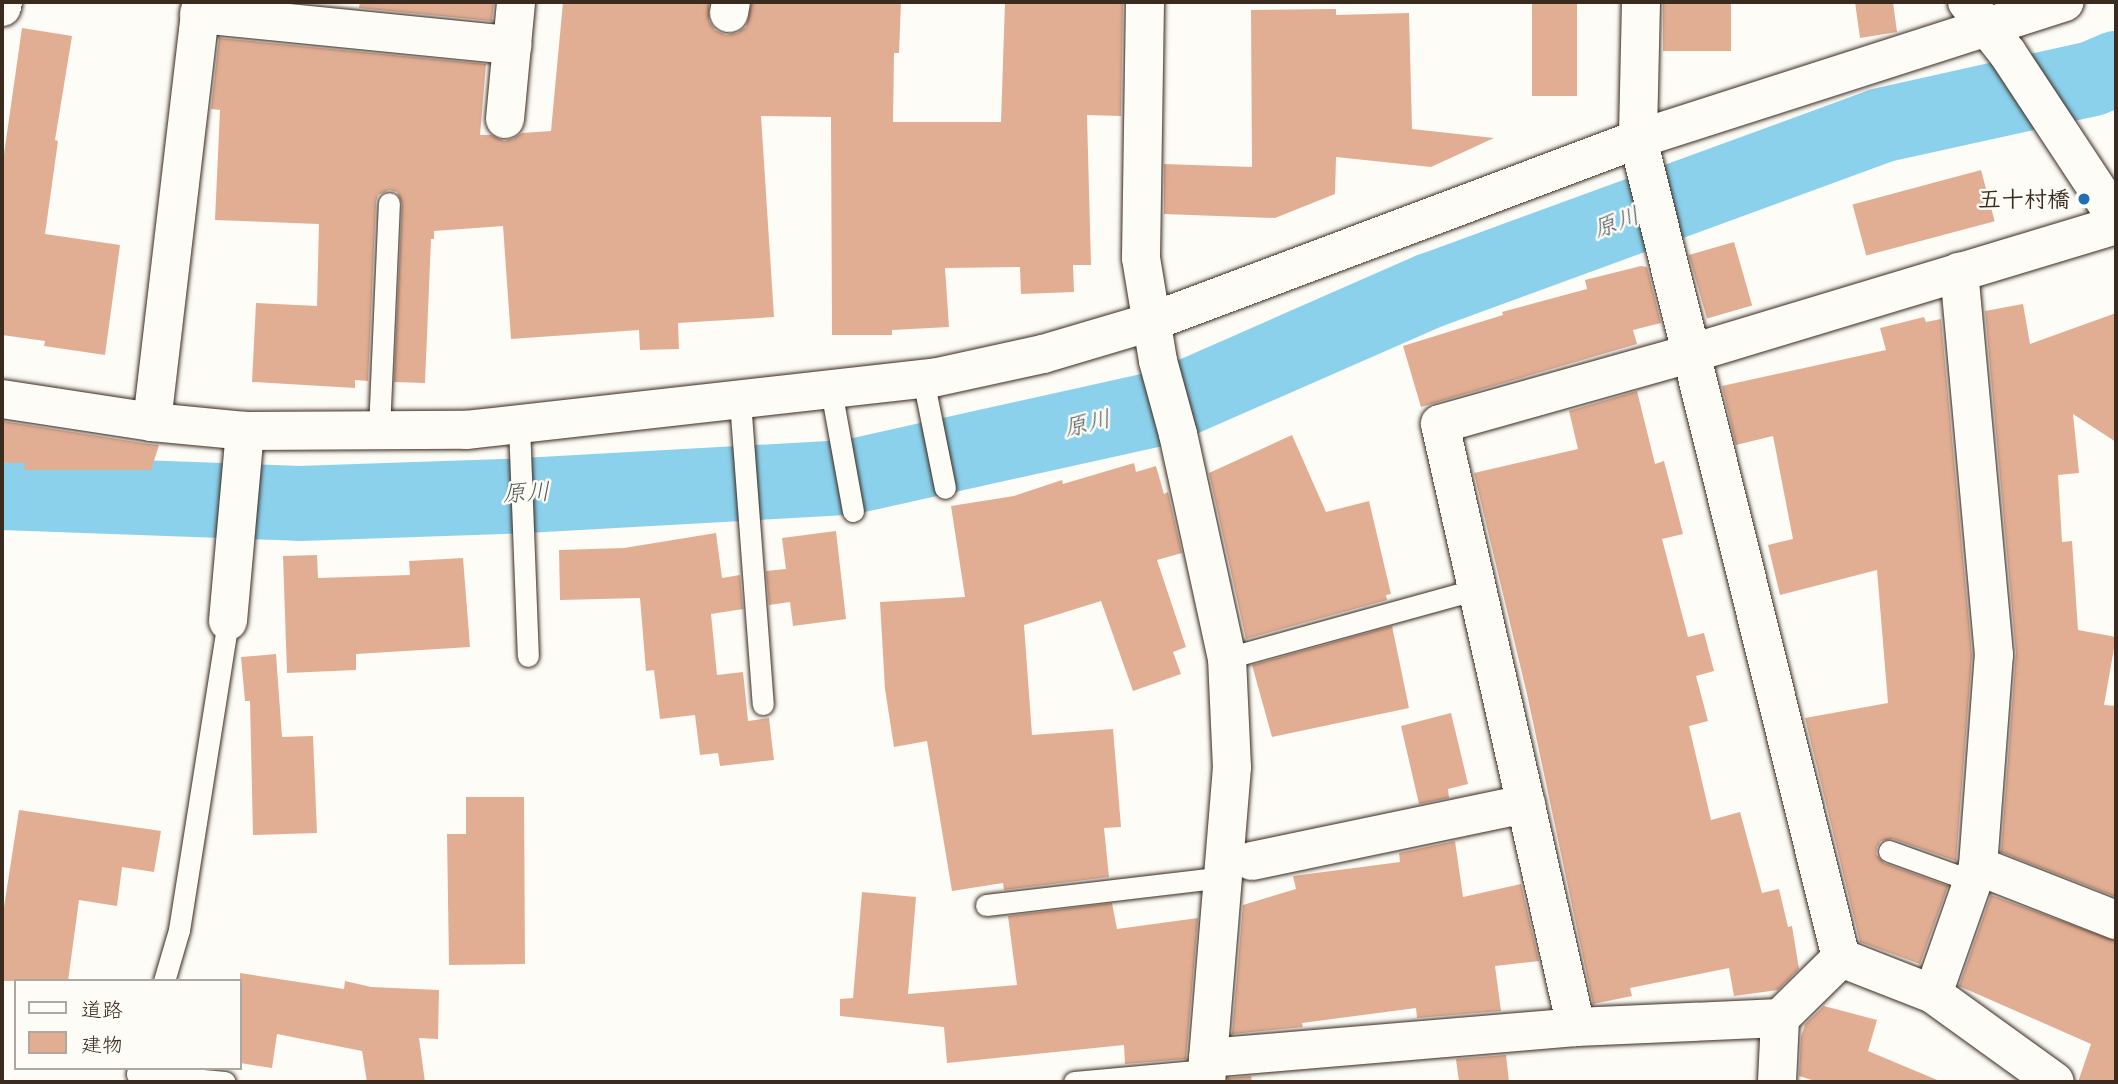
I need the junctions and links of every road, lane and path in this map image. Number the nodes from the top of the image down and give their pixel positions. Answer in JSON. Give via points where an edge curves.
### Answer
{"nodes":[{"id":1,"x":516,"y":2,"type":"edge"},
{"id":2,"x":1144,"y":2,"type":"edge"},
{"id":3,"x":1641,"y":2,"type":"edge"},
{"id":4,"x":2065,"y":2,"type":"edge"},
{"id":5,"x":200,"y":8,"type":"edge"},
{"id":6,"x":1987,"y":28,"type":"edge"},
{"id":7,"x":512,"y":45,"type":"junction"},
{"id":8,"x":505,"y":119,"type":"dead end"},
{"id":9,"x":1642,"y":156,"type":"junction"},
{"id":10,"x":389,"y":203,"type":"dead end"},
{"id":11,"x":2114,"y":218,"type":"edge"},
{"id":12,"x":1959,"y":272,"type":"junction"},
{"id":13,"x":1151,"y":322,"type":"junction"},
{"id":14,"x":1689,"y":354,"type":"junction"},
{"id":15,"x":928,"y":397,"type":"junction"},
{"id":16,"x":2,"y":399,"type":"edge"},
{"id":17,"x":740,"y":401,"type":"junction"},
{"id":18,"x":833,"y":405,"type":"junction"},
{"id":19,"x":152,"y":422,"type":"junction"},
{"id":20,"x":379,"y":430,"type":"junction"},
{"id":21,"x":520,"y":436,"type":"junction"},
{"id":22,"x":244,"y":449,"type":"junction"},
{"id":23,"x":944,"y":488,"type":"dead end"},
{"id":24,"x":853,"y":511,"type":"dead end"},
{"id":25,"x":1477,"y":589,"type":"junction"},
{"id":26,"x":228,"y":621,"type":"joint"},
{"id":27,"x":528,"y":656,"type":"dead end"},
{"id":28,"x":1227,"y":658,"type":"junction"},
{"id":29,"x":763,"y":704,"type":"dead end"},
{"id":30,"x":1526,"y":804,"type":"junction"},
{"id":31,"x":1889,"y":851,"type":"dead end"},
{"id":32,"x":1237,"y":869,"type":"junction"},
{"id":33,"x":1975,"y":873,"type":"junction"},
{"id":34,"x":986,"y":905,"type":"dead end"},
{"id":35,"x":2116,"y":920,"type":"edge"},
{"id":36,"x":1841,"y":958,"type":"junction"},
{"id":37,"x":165,"y":979,"type":"edge"},
{"id":38,"x":1933,"y":994,"type":"junction"},
{"id":39,"x":1780,"y":1018,"type":"junction"},
{"id":40,"x":1576,"y":1027,"type":"junction"},
{"id":41,"x":138,"y":1070,"type":"edge"},
{"id":42,"x":1207,"y":1070,"type":"edge"},
{"id":43,"x":225,"y":1082,"type":"edge"},
{"id":44,"x":1073,"y":1082,"type":"edge"},
{"id":45,"x":1777,"y":1082,"type":"edge"},
{"id":46,"x":2055,"y":1082,"type":"edge"}],
"edges":[{"from":1,"to":7,"type":"street"},
{"from":2,"to":13,"type":"street","via":[[1141,258]]},
{"from":3,"to":9,"type":"street"},
{"from":4,"to":6,"type":"street"},
{"from":5,"to":7,"type":"street"},
{"from":5,"to":19,"type":"street"},
{"from":6,"to":9,"type":"street"},
{"from":6,"to":11,"type":"street"},
{"from":7,"to":8,"type":"street"},
{"from":9,"to":13,"type":"street"},
{"from":9,"to":14,"type":"street"},
{"from":10,"to":20,"type":"lane"},
{"from":11,"to":12,"type":"street"},
{"from":12,"to":14,"type":"street"},
{"from":12,"to":33,"type":"street","via":[[1994,655]]},
{"from":13,"to":15,"type":"street","via":[[1043,354]]},
{"from":13,"to":28,"type":"street"},
{"from":14,"to":25,"type":"street","via":[[1440,424]]},
{"from":14,"to":36,"type":"street"},
{"from":15,"to":18,"type":"street"},
{"from":15,"to":23,"type":"lane"},
{"from":16,"to":19,"type":"street"},
{"from":17,"to":18,"type":"street"},
{"from":17,"to":21,"type":"street"},
{"from":17,"to":29,"type":"lane"},
{"from":18,"to":24,"type":"lane"},
{"from":19,"to":22,"type":"street"},
{"from":20,"to":21,"type":"street","via":[[466,430]]},
{"from":20,"to":22,"type":"street"},
{"from":21,"to":27,"type":"lane"},
{"from":22,"to":26,"type":"street"},
{"from":25,"to":28,"type":"lane"},
{"from":25,"to":30,"type":"street"},
{"from":26,"to":37,"type":"lane","via":[[178,930]]},
{"from":28,"to":32,"type":"street"},
{"from":30,"to":32,"type":"street"},
{"from":30,"to":40,"type":"street"},
{"from":31,"to":33,"type":"lane"},
{"from":32,"to":34,"type":"lane"},
{"from":32,"to":42,"type":"street"},
{"from":33,"to":35,"type":"street"},
{"from":33,"to":38,"type":"street"},
{"from":36,"to":38,"type":"street"},
{"from":36,"to":39,"type":"street"},
{"from":38,"to":46,"type":"street"},
{"from":39,"to":40,"type":"street"},
{"from":39,"to":45,"type":"street"},
{"from":40,"to":42,"type":"street"},
{"from":41,"to":43,"type":"lane","via":[[137,1074]]},
{"from":42,"to":44,"type":"lane"}]}
